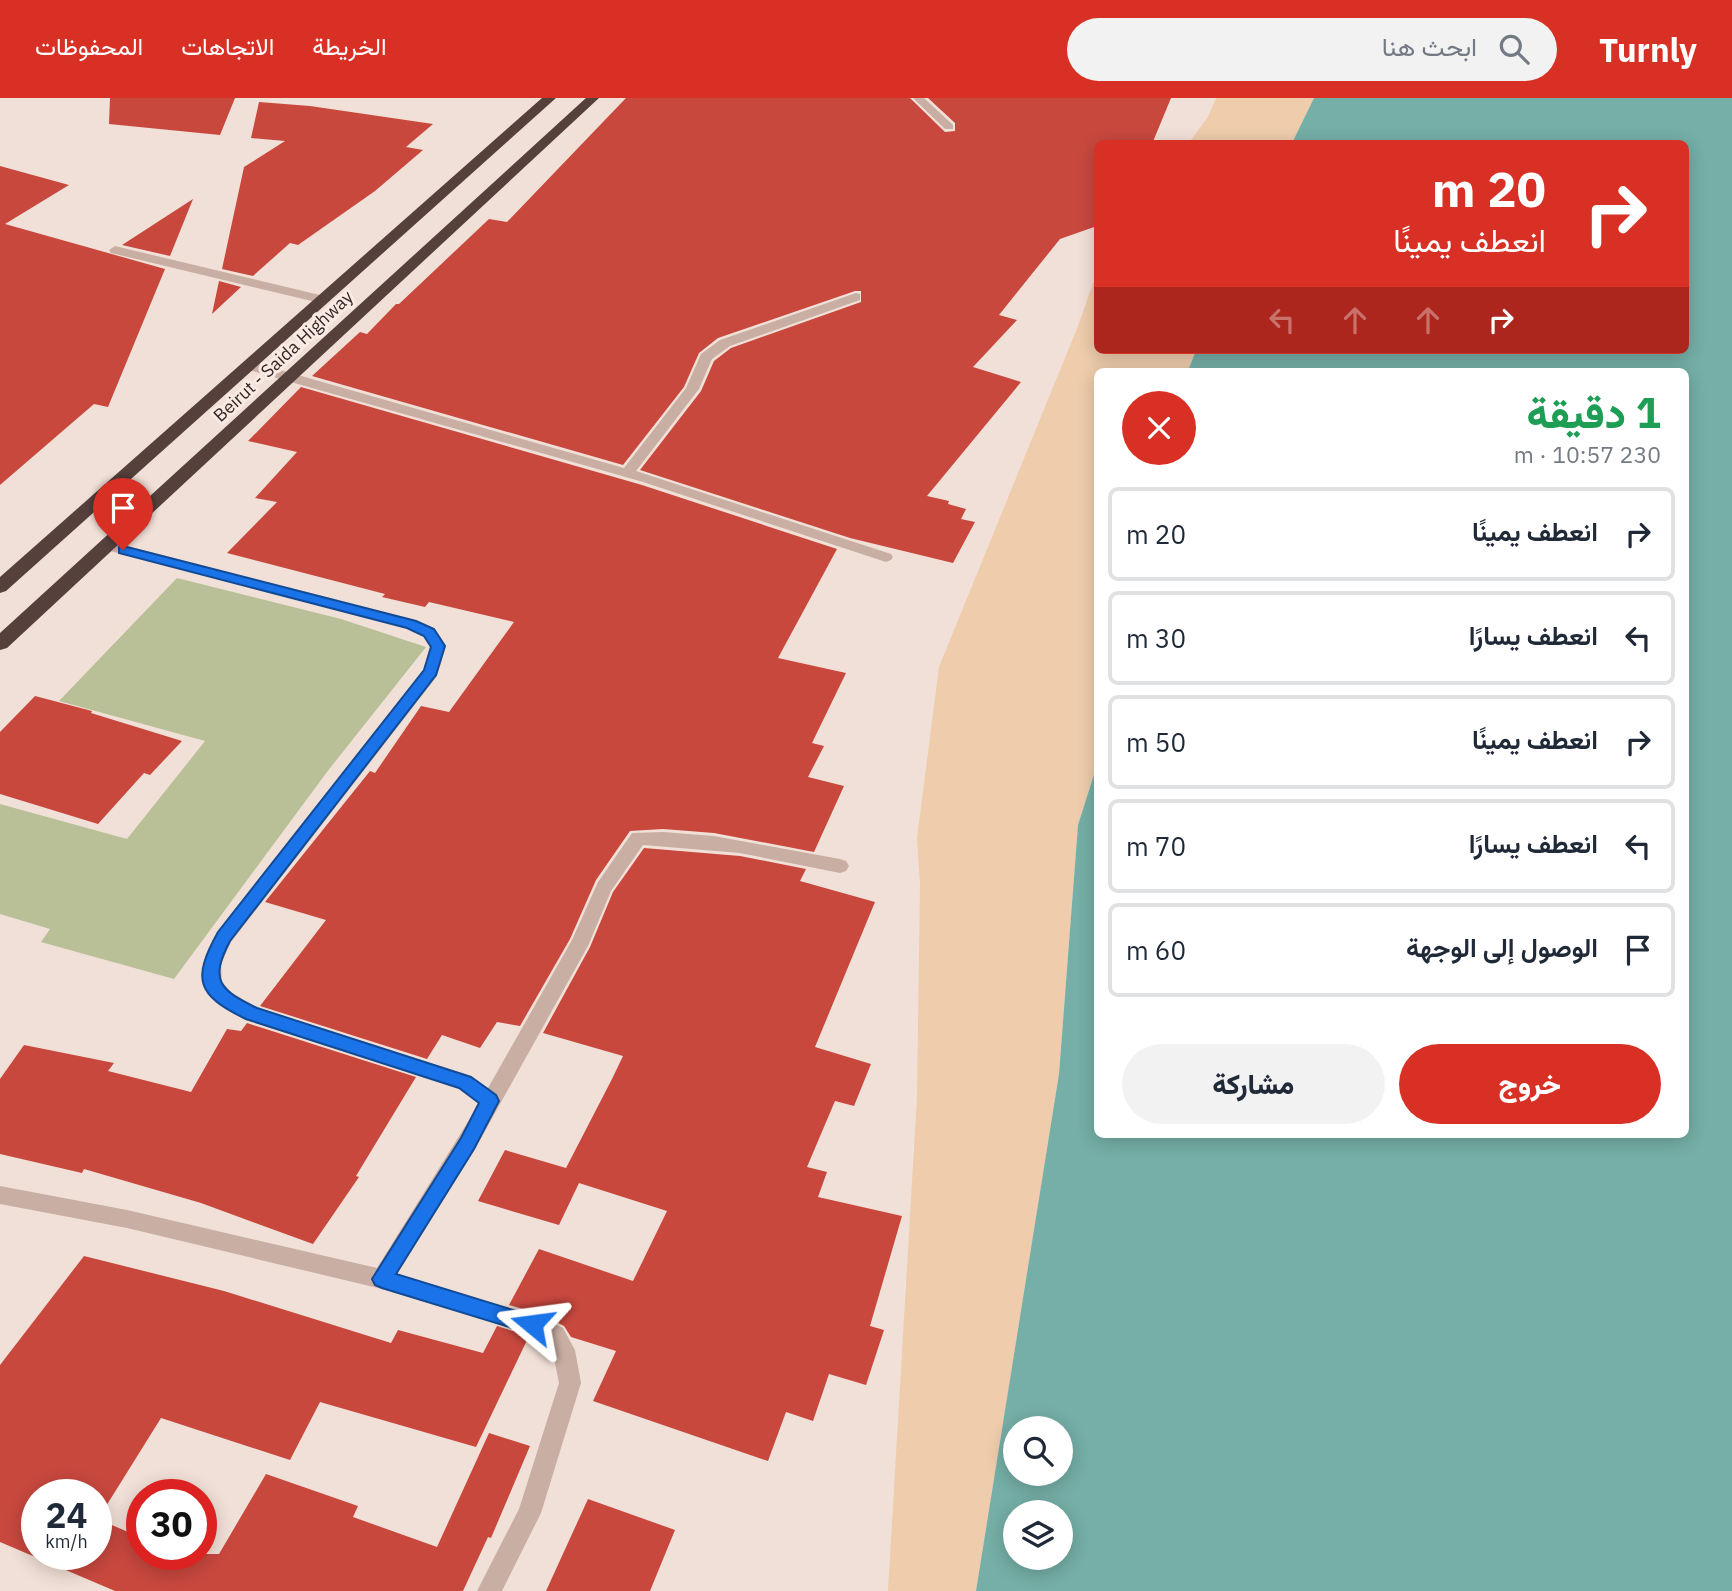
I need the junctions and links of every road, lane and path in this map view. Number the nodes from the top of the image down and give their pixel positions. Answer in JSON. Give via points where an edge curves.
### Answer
{"nodes":[{"id":1,"x":550,"y":98,"type":"edge"},
{"id":2,"x":593,"y":98,"type":"edge"},
{"id":3,"x":918,"y":98,"type":"edge"},
{"id":4,"x":949,"y":127,"type":"dead end"},
{"id":5,"x":115,"y":250,"type":"dead end"},
{"id":6,"x":856,"y":297,"type":"dead end"},
{"id":7,"x":320,"y":299,"type":"junction"},
{"id":8,"x":247,"y":365,"type":"junction"},
{"id":9,"x":289,"y":377,"type":"junction"},
{"id":10,"x":627,"y":474,"type":"junction"},
{"id":11,"x":104,"y":545,"type":"junction"},
{"id":12,"x":886,"y":556,"type":"dead end"},
{"id":13,"x":0,"y":587,"type":"edge"},
{"id":14,"x":0,"y":645,"type":"edge"},
{"id":15,"x":839,"y":866,"type":"dead end"},
{"id":16,"x":490,"y":1101,"type":"junction"},
{"id":17,"x":0,"y":1195,"type":"edge"},
{"id":18,"x":382,"y":1279,"type":"junction"},
{"id":19,"x":489,"y":1591,"type":"edge"}],
"edges":[{"from":1,"to":7,"type":"highway","name":"Beirut - Saida Highway"},
{"from":2,"to":9,"type":"highway","name":"Beirut - Saida Highway"},
{"from":3,"to":4,"type":"street"},
{"from":5,"to":7,"type":"street"},
{"from":6,"to":10,"type":"street","via":[[768,326],[706,356],[692,389]]},
{"from":7,"to":8,"type":"highway","name":"Beirut - Saida Highway"},
{"from":8,"to":9,"type":"street"},
{"from":8,"to":13,"type":"highway","name":"Beirut - Saida Highway"},
{"from":9,"to":10,"type":"street"},
{"from":9,"to":11,"type":"highway","name":"Beirut - Saida Highway"},
{"from":10,"to":12,"type":"street"},
{"from":11,"to":14,"type":"highway","name":"Beirut - Saida Highway"},
{"from":11,"to":16,"type":"street","via":[[429,632],[438,646],[431,672],[224,937],[211,960],[209,976],[222,997],[252,1014],[465,1082]]},
{"from":15,"to":16,"type":"street","via":[[724,845],[638,838],[593,904],[581,940]]},
{"from":16,"to":18,"type":"street"},
{"from":17,"to":18,"type":"street","via":[[127,1219]]},
{"from":18,"to":19,"type":"street","via":[[532,1324],[555,1335],[564,1350],[570,1383],[557,1426],[528,1513]]}]}
